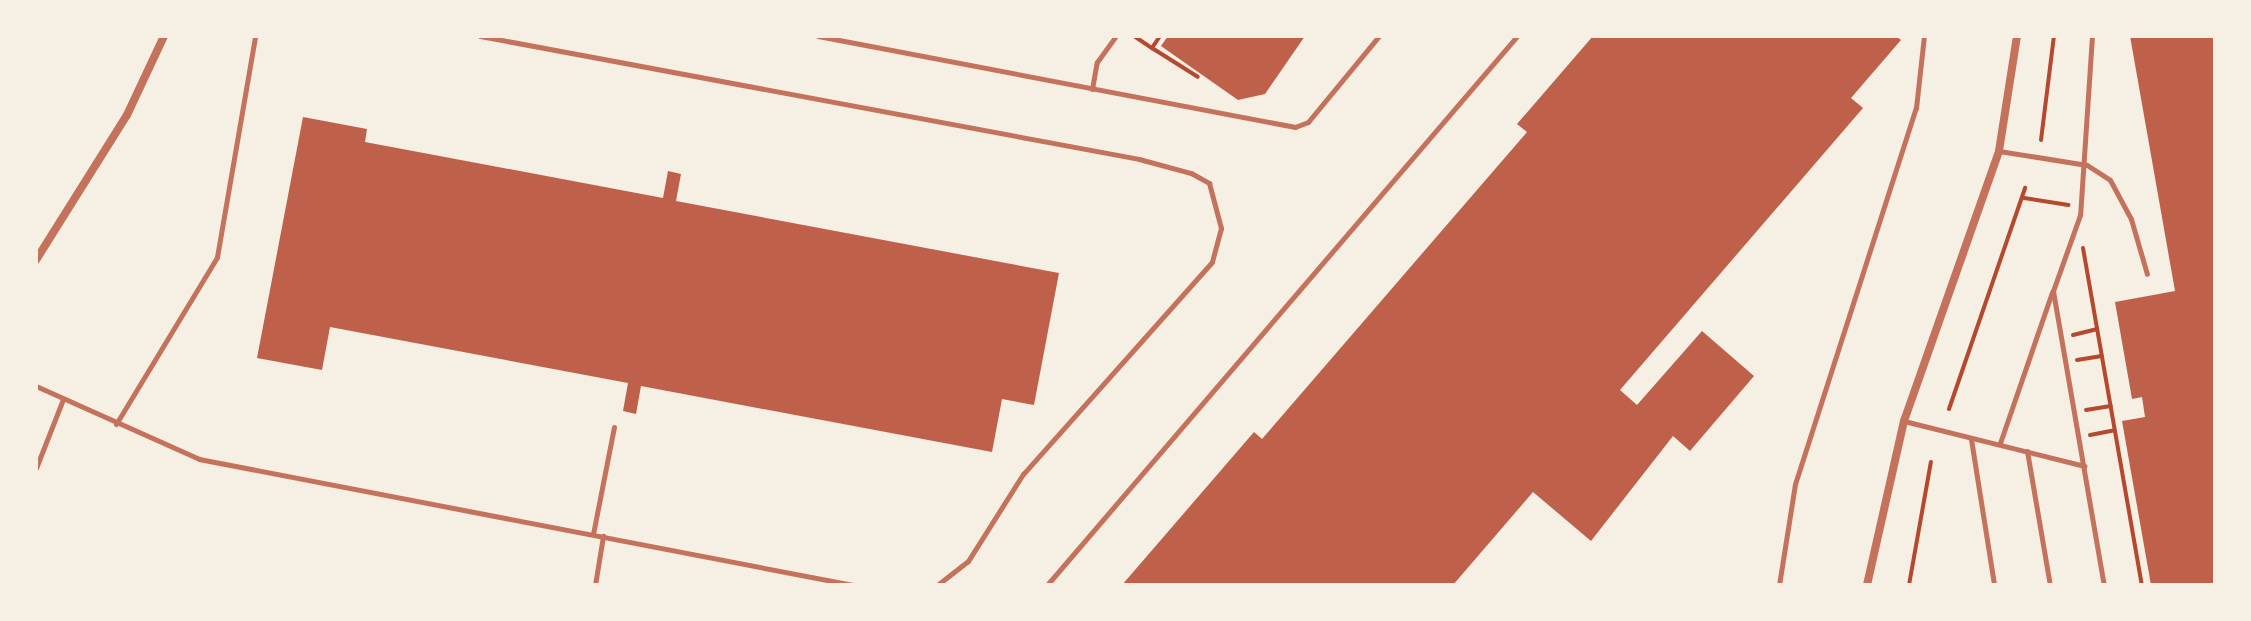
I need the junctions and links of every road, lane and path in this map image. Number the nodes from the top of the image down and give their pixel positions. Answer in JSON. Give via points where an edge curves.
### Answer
{"nodes":[{"id":1,"x":164,"y":36,"type":"edge"},
{"id":2,"x":255,"y":36,"type":"edge"},
{"id":3,"x":480,"y":36,"type":"edge"},
{"id":4,"x":818,"y":36,"type":"edge"},
{"id":5,"x":1116,"y":36,"type":"edge"},
{"id":6,"x":1134,"y":36,"type":"edge"},
{"id":7,"x":1160,"y":36,"type":"edge"},
{"id":8,"x":1379,"y":36,"type":"edge"},
{"id":9,"x":1517,"y":36,"type":"edge"},
{"id":10,"x":1924,"y":36,"type":"edge"},
{"id":11,"x":2017,"y":36,"type":"edge"},
{"id":12,"x":2054,"y":36,"type":"edge"},
{"id":13,"x":2092,"y":36,"type":"edge"},
{"id":14,"x":1152,"y":48,"type":"junction"},
{"id":15,"x":1198,"y":77,"type":"dead end"},
{"id":16,"x":1092,"y":89,"type":"junction"},
{"id":17,"x":2041,"y":140,"type":"dead end"},
{"id":18,"x":1999,"y":151,"type":"junction"},
{"id":19,"x":2087,"y":165,"type":"junction"},
{"id":20,"x":2025,"y":188,"type":"dead end"},
{"id":21,"x":2024,"y":198,"type":"junction"},
{"id":22,"x":2070,"y":206,"type":"dead end"},
{"id":23,"x":2083,"y":246,"type":"dead end"},
{"id":24,"x":36,"y":260,"type":"edge"},
{"id":25,"x":2147,"y":274,"type":"dead end"},
{"id":26,"x":2053,"y":291,"type":"junction"},
{"id":27,"x":2097,"y":329,"type":"junction"},
{"id":28,"x":2061,"y":339,"type":"junction"},
{"id":29,"x":2102,"y":356,"type":"junction"},
{"id":30,"x":2065,"y":362,"type":"junction"},
{"id":31,"x":36,"y":386,"type":"edge"},
{"id":32,"x":63,"y":399,"type":"junction"},
{"id":33,"x":2111,"y":406,"type":"junction"},
{"id":34,"x":1949,"y":409,"type":"dead end"},
{"id":35,"x":2074,"y":411,"type":"junction"},
{"id":36,"x":1904,"y":421,"type":"junction"},
{"id":37,"x":116,"y":424,"type":"junction"},
{"id":38,"x":614,"y":427,"type":"dead end"},
{"id":39,"x":2115,"y":430,"type":"junction"},
{"id":40,"x":2079,"y":438,"type":"junction"},
{"id":41,"x":1971,"y":439,"type":"junction"},
{"id":42,"x":2000,"y":443,"type":"junction"},
{"id":43,"x":2027,"y":451,"type":"junction"},
{"id":44,"x":1931,"y":462,"type":"dead end"},
{"id":45,"x":2084,"y":466,"type":"junction"},
{"id":46,"x":36,"y":468,"type":"edge"},
{"id":47,"x":593,"y":534,"type":"junction"},
{"id":48,"x":603,"y":536,"type":"junction"},
{"id":49,"x":595,"y":585,"type":"edge"},
{"id":50,"x":853,"y":585,"type":"edge"},
{"id":51,"x":937,"y":585,"type":"edge"},
{"id":52,"x":1047,"y":585,"type":"edge"},
{"id":53,"x":1779,"y":585,"type":"edge"},
{"id":54,"x":1867,"y":585,"type":"edge"},
{"id":55,"x":1909,"y":585,"type":"edge"},
{"id":56,"x":1994,"y":585,"type":"edge"},
{"id":57,"x":2050,"y":585,"type":"edge"},
{"id":58,"x":2104,"y":585,"type":"edge"},
{"id":59,"x":2142,"y":585,"type":"edge"}],
"edges":[{"from":1,"to":24,"type":"street","via":[[127,115]]},
{"from":2,"to":37,"type":"lane","via":[[217,257]]},
{"from":3,"to":51,"type":"lane","via":[[1139,159],[1209,183],[1221,228],[1212,262],[1023,474],[968,561]]},
{"from":4,"to":16,"type":"lane"},
{"from":5,"to":16,"type":"lane","via":[[1097,62]]},
{"from":6,"to":14,"type":"path"},
{"from":7,"to":14,"type":"path"},
{"from":8,"to":16,"type":"lane","via":[[1308,122],[1295,127]]},
{"from":9,"to":52,"type":"lane"},
{"from":10,"to":53,"type":"lane","via":[[1916,108],[1795,484]]},
{"from":11,"to":18,"type":"street"},
{"from":12,"to":17,"type":"path"},
{"from":13,"to":19,"type":"lane"},
{"from":14,"to":15,"type":"path"},
{"from":18,"to":19,"type":"lane"},
{"from":18,"to":36,"type":"street"},
{"from":19,"to":25,"type":"lane","via":[[2110,180],[2123,198]]},
{"from":19,"to":26,"type":"lane","via":[[2080,215]]},
{"from":20,"to":21,"type":"path"},
{"from":21,"to":22,"type":"path"},
{"from":21,"to":34,"type":"path"},
{"from":23,"to":27,"type":"path"},
{"from":26,"to":28,"type":"lane"},
{"from":26,"to":42,"type":"lane"},
{"from":27,"to":28,"type":"path"},
{"from":27,"to":29,"type":"path"},
{"from":28,"to":30,"type":"lane"},
{"from":29,"to":30,"type":"path"},
{"from":29,"to":33,"type":"path"},
{"from":30,"to":35,"type":"lane"},
{"from":31,"to":32,"type":"lane"},
{"from":32,"to":37,"type":"lane"},
{"from":32,"to":46,"type":"lane"},
{"from":33,"to":35,"type":"path"},
{"from":33,"to":39,"type":"path"},
{"from":35,"to":40,"type":"lane"},
{"from":36,"to":41,"type":"lane"},
{"from":36,"to":54,"type":"street"},
{"from":37,"to":47,"type":"lane","via":[[199,459]]},
{"from":38,"to":47,"type":"lane"},
{"from":39,"to":40,"type":"path"},
{"from":39,"to":59,"type":"path"},
{"from":40,"to":45,"type":"lane"},
{"from":41,"to":42,"type":"lane"},
{"from":41,"to":56,"type":"lane"},
{"from":42,"to":43,"type":"lane"},
{"from":43,"to":45,"type":"lane"},
{"from":43,"to":57,"type":"lane"},
{"from":44,"to":55,"type":"path"},
{"from":45,"to":58,"type":"lane"},
{"from":47,"to":48,"type":"lane"},
{"from":48,"to":49,"type":"lane"},
{"from":48,"to":50,"type":"lane"}]}
